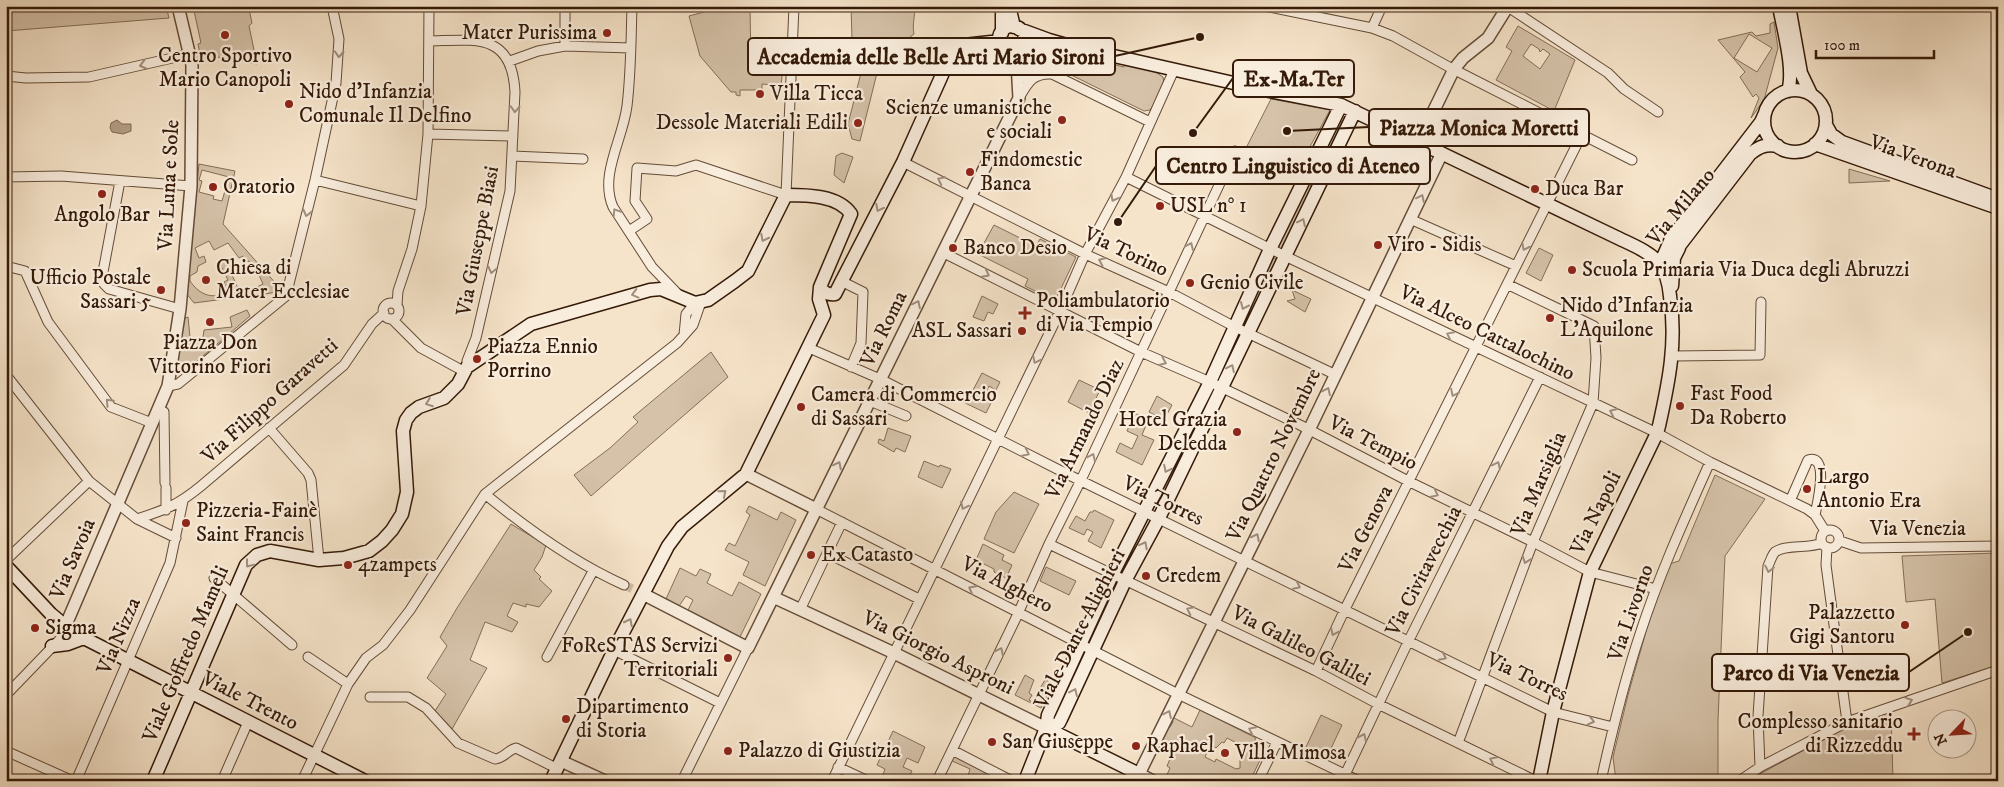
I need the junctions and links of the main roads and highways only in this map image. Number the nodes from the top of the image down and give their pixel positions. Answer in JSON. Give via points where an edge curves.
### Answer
{"nodes":[{"id":1,"x":1000,"y":6,"type":"edge"},
{"id":2,"x":1009,"y":6,"type":"edge"},
{"id":3,"x":1779,"y":6,"type":"edge"},
{"id":4,"x":1789,"y":6,"type":"edge"},
{"id":5,"x":1017,"y":28,"type":"junction"},
{"id":6,"x":1001,"y":37,"type":"junction"},
{"id":7,"x":1071,"y":46,"type":"junction"},
{"id":8,"x":1020,"y":50,"type":"junction"},
{"id":9,"x":1788,"y":91,"type":"junction"},
{"id":10,"x":1811,"y":94,"type":"junction"},
{"id":11,"x":1341,"y":105,"type":"junction"},
{"id":12,"x":1356,"y":111,"type":"junction"},
{"id":13,"x":1765,"y":113,"type":"junction"},
{"id":14,"x":1826,"y":125,"type":"junction"},
{"id":15,"x":1815,"y":144,"type":"junction"},
{"id":16,"x":1778,"y":146,"type":"junction"},
{"id":17,"x":1304,"y":179,"type":"junction"},
{"id":18,"x":1319,"y":186,"type":"junction"},
{"id":19,"x":1998,"y":199,"type":"edge"},
{"id":20,"x":1998,"y":208,"type":"edge"},
{"id":21,"x":1675,"y":242,"type":"junction"},
{"id":22,"x":1639,"y":249,"type":"junction"},
{"id":23,"x":1660,"y":264,"type":"junction"},
{"id":24,"x":820,"y":287,"type":"junction"},
{"id":25,"x":1670,"y":291,"type":"junction"},
{"id":26,"x":1215,"y":384,"type":"junction"},
{"id":27,"x":6,"y":566,"type":"edge"},
{"id":28,"x":84,"y":638,"type":"junction"},
{"id":29,"x":52,"y":646,"type":"road end"},
{"id":30,"x":191,"y":693,"type":"junction"},
{"id":31,"x":1046,"y":728,"type":"junction"},
{"id":32,"x":1138,"y":777,"type":"edge"},
{"id":33,"x":153,"y":781,"type":"edge"},
{"id":34,"x":365,"y":781,"type":"edge"},
{"id":35,"x":551,"y":781,"type":"edge"},
{"id":36,"x":1025,"y":781,"type":"edge"},
{"id":37,"x":1538,"y":781,"type":"edge"}],
"edges":[{"from":1,"to":6,"type":"main road"},
{"from":2,"to":5,"type":"main road"},
{"from":3,"to":9,"type":"main road","via":[[1790,66]]},
{"from":4,"to":10,"type":"main road","via":[[1801,73]]},
{"from":5,"to":6,"type":"main road","via":[[1007,28]]},
{"from":5,"to":7,"type":"main road"},
{"from":5,"to":8,"type":"main road","via":[[1025,38]]},
{"from":6,"to":8,"type":"main road","via":[[1006,50]]},
{"from":6,"to":24,"type":"main road","one_way":true,"via":[[955,46],[903,162],[835,294],[824,292]]},
{"from":7,"to":8,"type":"main road","via":[[1039,44]]},
{"from":7,"to":11,"type":"main road"},
{"from":9,"to":10,"type":"main road","via":[[1800,90]]},
{"from":9,"to":13,"type":"main road","via":[[1774,99]]},
{"from":10,"to":14,"type":"main road","via":[[1823,108]]},
{"from":11,"to":12,"type":"main road"},
{"from":11,"to":17,"type":"main road","name":"Viale Dante Alighieri"},
{"from":12,"to":18,"type":"main road","name":"Viale Dante Alighieri"},
{"from":12,"to":22,"type":"main road"},
{"from":13,"to":16,"type":"main road","via":[[1766,132]]},
{"from":13,"to":21,"type":"main road","name":"Via Milano"},
{"from":14,"to":15,"type":"main road"},
{"from":14,"to":19,"type":"main road","name":"Via Verona","via":[[1831,134],[1842,142]]},
{"from":15,"to":16,"type":"main road","via":[[1797,152]]},
{"from":15,"to":20,"type":"main road","name":"Via Verona"},
{"from":16,"to":21,"type":"main road","name":"Via Milano","via":[[1758,147],[1750,154]]},
{"from":17,"to":18,"type":"main road"},
{"from":17,"to":26,"type":"main road","name":"Viale Dante Alighieri","one_way":true,"via":[[1235,327]]},
{"from":26,"to":18,"type":"main road","name":"Viale Dante Alighieri","one_way":true,"via":[[1248,333]]},
{"from":21,"to":22,"type":"main road"},
{"from":21,"to":23,"type":"main road","name":"Via Milano"},
{"from":21,"to":25,"type":"main road","via":[[1674,284]]},
{"from":22,"to":23,"type":"main road"},
{"from":23,"to":25,"type":"main road","name":"Via Napoli"},
{"from":24,"to":30,"type":"main road","name":"Viale Goffredo Mameli","one_way":true,"via":[[851,214],[840,204],[818,196],[786,195],[748,271],[708,300],[698,302],[661,289],[531,324],[466,370],[444,398],[419,407],[406,420],[403,431],[407,492],[402,514],[382,541],[369,550],[344,558],[319,560],[264,552],[246,565]]},
{"from":35,"to":24,"type":"main road","one_way":true,"via":[[639,592],[668,546],[682,527],[746,474],[824,315],[819,299]]},
{"from":25,"to":37,"type":"main road","name":"Via Napoli","via":[[1673,356],[1657,433],[1590,572]]},
{"from":26,"to":31,"type":"main road","name":"Viale Dante Alighieri","one_way":true,"via":[[1113,573],[1048,715]]},
{"from":31,"to":26,"type":"main road","name":"Viale Dante Alighieri","one_way":true,"via":[[1059,723],[1159,518]]},
{"from":27,"to":28,"type":"main road","name":"Viale Trento","via":[[65,627]]},
{"from":28,"to":29,"type":"main road"},
{"from":28,"to":30,"type":"main road","name":"Viale Trento"},
{"from":30,"to":33,"type":"main road","name":"Viale Goffredo Mameli"},
{"from":30,"to":34,"type":"main road","name":"Viale Trento"},
{"from":31,"to":32,"type":"main road","name":"Via Giorgio Asproni"},
{"from":31,"to":36,"type":"main road"}]}
